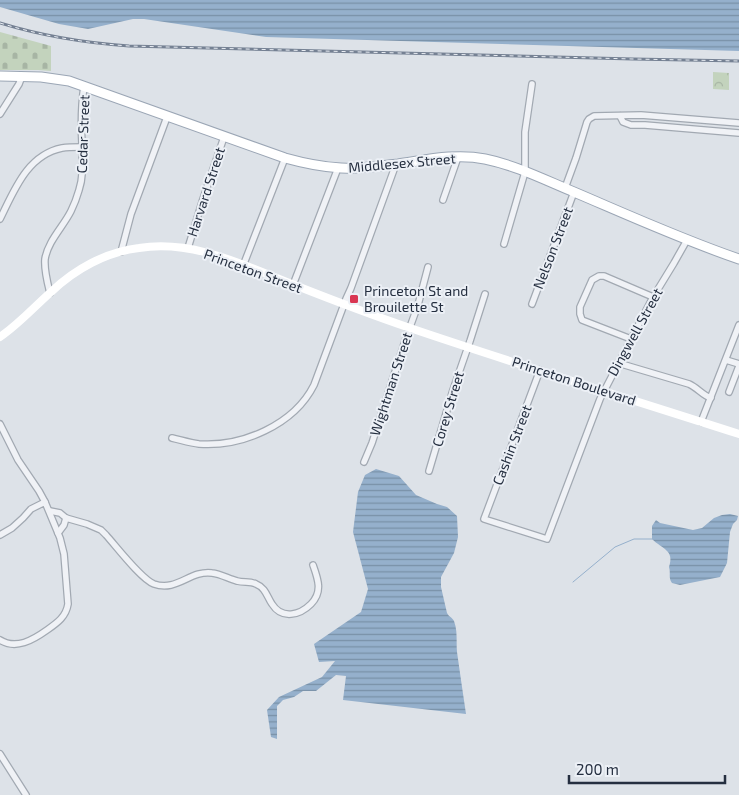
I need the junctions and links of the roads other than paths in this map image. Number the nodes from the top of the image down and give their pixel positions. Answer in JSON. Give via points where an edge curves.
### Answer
{"nodes":[{"id":1,"x":0,"y":76,"type":"edge"},
{"id":2,"x":22,"y":76,"type":"junction"},
{"id":3,"x":532,"y":84,"type":"dead end"},
{"id":4,"x":84,"y":86,"type":"junction"},
{"id":5,"x":0,"y":114,"type":"edge"},
{"id":6,"x":620,"y":116,"type":"junction"},
{"id":7,"x":167,"y":117,"type":"junction"},
{"id":8,"x":739,"y":124,"type":"edge"},
{"id":9,"x":739,"y":133,"type":"edge"},
{"id":10,"x":224,"y":137,"type":"junction"},
{"id":11,"x":82,"y":147,"type":"junction"},
{"id":12,"x":458,"y":157,"type":"junction"},
{"id":13,"x":285,"y":158,"type":"junction"},
{"id":14,"x":396,"y":164,"type":"junction"},
{"id":15,"x":338,"y":168,"type":"junction"},
{"id":16,"x":525,"y":172,"type":"junction"},
{"id":17,"x":565,"y":188,"type":"junction"},
{"id":18,"x":574,"y":192,"type":"junction"},
{"id":19,"x":443,"y":200,"type":"dead end"},
{"id":20,"x":0,"y":220,"type":"edge"},
{"id":21,"x":687,"y":240,"type":"junction"},
{"id":22,"x":504,"y":244,"type":"dead end"},
{"id":23,"x":188,"y":248,"type":"junction"},
{"id":24,"x":121,"y":252,"type":"junction"},
{"id":25,"x":739,"y":260,"type":"edge"},
{"id":26,"x":243,"y":266,"type":"junction"},
{"id":27,"x":428,"y":267,"type":"dead end"},
{"id":28,"x":293,"y":285,"type":"junction"},
{"id":29,"x":50,"y":293,"type":"junction"},
{"id":30,"x":485,"y":294,"type":"dead end"},
{"id":31,"x":653,"y":298,"type":"junction"},
{"id":32,"x":532,"y":304,"type":"dead end"},
{"id":33,"x":344,"y":305,"type":"junction"},
{"id":34,"x":739,"y":325,"type":"edge"},
{"id":35,"x":410,"y":328,"type":"junction"},
{"id":36,"x":0,"y":337,"type":"edge"},
{"id":37,"x":630,"y":339,"type":"junction"},
{"id":38,"x":732,"y":344,"type":"junction"},
{"id":39,"x":739,"y":346,"type":"edge"},
{"id":40,"x":468,"y":348,"type":"junction"},
{"id":41,"x":726,"y":360,"type":"junction"},
{"id":42,"x":618,"y":363,"type":"junction"},
{"id":43,"x":739,"y":365,"type":"edge"},
{"id":44,"x":540,"y":370,"type":"junction"},
{"id":45,"x":603,"y":391,"type":"junction"},
{"id":46,"x":729,"y":392,"type":"dead end"},
{"id":47,"x":711,"y":398,"type":"junction"},
{"id":48,"x":701,"y":422,"type":"junction"},
{"id":49,"x":0,"y":424,"type":"edge"},
{"id":50,"x":739,"y":434,"type":"edge"},
{"id":51,"x":172,"y":438,"type":"dead end"},
{"id":52,"x":364,"y":462,"type":"dead end"},
{"id":53,"x":429,"y":471,"type":"dead end"},
{"id":54,"x":45,"y":502,"type":"junction"},
{"id":55,"x":50,"y":511,"type":"junction"},
{"id":56,"x":66,"y":518,"type":"junction"},
{"id":57,"x":58,"y":533,"type":"junction"},
{"id":58,"x":0,"y":535,"type":"edge"},
{"id":59,"x":547,"y":539,"type":"joint"},
{"id":60,"x":313,"y":565,"type":"dead end"},
{"id":61,"x":0,"y":640,"type":"edge"},
{"id":62,"x":0,"y":754,"type":"edge"},
{"id":63,"x":26,"y":795,"type":"edge"}],
"edges":[{"from":1,"to":2,"type":"main road","name":"Middlesex Street"},
{"from":2,"to":4,"type":"main road","name":"Middlesex Street"},
{"from":2,"to":5,"type":"street"},
{"from":3,"to":16,"type":"street","via":[[525,132]]},
{"from":4,"to":7,"type":"main road","name":"Middlesex Street"},
{"from":4,"to":11,"type":"street","name":"Cedar Street"},
{"from":6,"to":8,"type":"street"},
{"from":6,"to":9,"type":"street","via":[[623,122],[631,125]]},
{"from":6,"to":17,"type":"street","via":[[594,116],[589,119]]},
{"from":7,"to":10,"type":"main road","name":"Middlesex Street"},
{"from":7,"to":24,"type":"street","via":[[131,214]]},
{"from":10,"to":13,"type":"main road","name":"Middlesex Street"},
{"from":10,"to":23,"type":"street","name":"Harvard Street"},
{"from":11,"to":20,"type":"street","via":[[63,148],[35,160],[11,196]]},
{"from":11,"to":29,"type":"street","name":"Cedar Street","via":[[83,170],[79,191],[45,257]]},
{"from":12,"to":14,"type":"main road","name":"Middlesex Street"},
{"from":12,"to":16,"type":"main road","name":"Middlesex Street","via":[[485,159]]},
{"from":12,"to":19,"type":"street"},
{"from":13,"to":15,"type":"main road","name":"Middlesex Street"},
{"from":13,"to":26,"type":"street"},
{"from":14,"to":15,"type":"main road","name":"Middlesex Street"},
{"from":14,"to":33,"type":"street"},
{"from":15,"to":28,"type":"street"},
{"from":16,"to":17,"type":"main road","name":"Middlesex Street"},
{"from":16,"to":22,"type":"street"},
{"from":17,"to":18,"type":"main road","name":"Middlesex Street"},
{"from":18,"to":21,"type":"main road","name":"Middlesex Street"},
{"from":18,"to":32,"type":"street","name":"Nelson Street"},
{"from":21,"to":25,"type":"main road","name":"Middlesex Street"},
{"from":21,"to":31,"type":"street","name":"Dingwell Street"},
{"from":23,"to":24,"type":"main road","name":"Princeton Street","via":[[156,246]]},
{"from":23,"to":26,"type":"main road","name":"Princeton Street"},
{"from":24,"to":29,"type":"main road","name":"Princeton Street","via":[[74,272]]},
{"from":26,"to":28,"type":"main road","name":"Princeton Street"},
{"from":27,"to":35,"type":"street","name":"Wightman Street"},
{"from":28,"to":33,"type":"main road","name":"Princeton Street"},
{"from":29,"to":36,"type":"main road","name":"Princeton Street"},
{"from":30,"to":40,"type":"street","name":"Corey Street"},
{"from":31,"to":37,"type":"street","name":"Dingwell Street"},
{"from":31,"to":37,"type":"street","via":[[604,276],[592,280],[580,307],[582,320]]},
{"from":33,"to":35,"type":"main road","name":"Princeton Street"},
{"from":33,"to":51,"type":"street","via":[[310,394],[292,414],[234,442],[196,444]]},
{"from":34,"to":38,"type":"street"},
{"from":35,"to":40,"type":"main road","name":"Princeton Boulevard"},
{"from":35,"to":52,"type":"street","name":"Wightman Street"},
{"from":37,"to":42,"type":"street","name":"Dingwell Street"},
{"from":38,"to":39,"type":"street"},
{"from":38,"to":41,"type":"street"},
{"from":40,"to":44,"type":"main road","name":"Princeton Boulevard"},
{"from":40,"to":53,"type":"street","name":"Corey Street"},
{"from":41,"to":43,"type":"street"},
{"from":41,"to":47,"type":"street"},
{"from":42,"to":45,"type":"street","name":"Dingwell Street"},
{"from":42,"to":47,"type":"street","via":[[689,384]]},
{"from":43,"to":46,"type":"street"},
{"from":44,"to":45,"type":"main road","name":"Princeton Boulevard"},
{"from":44,"to":59,"type":"street","name":"Cashin Street","via":[[484,519]]},
{"from":45,"to":48,"type":"main road","name":"Princeton Boulevard"},
{"from":45,"to":59,"type":"street","name":"Dingwell Street"},
{"from":47,"to":48,"type":"street"},
{"from":48,"to":50,"type":"main road","name":"Princeton Boulevard"},
{"from":49,"to":54,"type":"street"},
{"from":54,"to":55,"type":"street"},
{"from":54,"to":58,"type":"street","via":[[31,509]]},
{"from":55,"to":56,"type":"street"},
{"from":55,"to":57,"type":"street"},
{"from":56,"to":57,"type":"street"},
{"from":56,"to":60,"type":"street","via":[[100,530],[140,574],[154,584],[176,585],[200,573],[214,573],[238,582],[256,584],[265,590],[276,609],[286,614],[300,612],[315,600],[319,588]]},
{"from":57,"to":61,"type":"street","via":[[64,554],[68,604],[64,615],[30,641],[12,644]]},
{"from":62,"to":63,"type":"street"}]}
